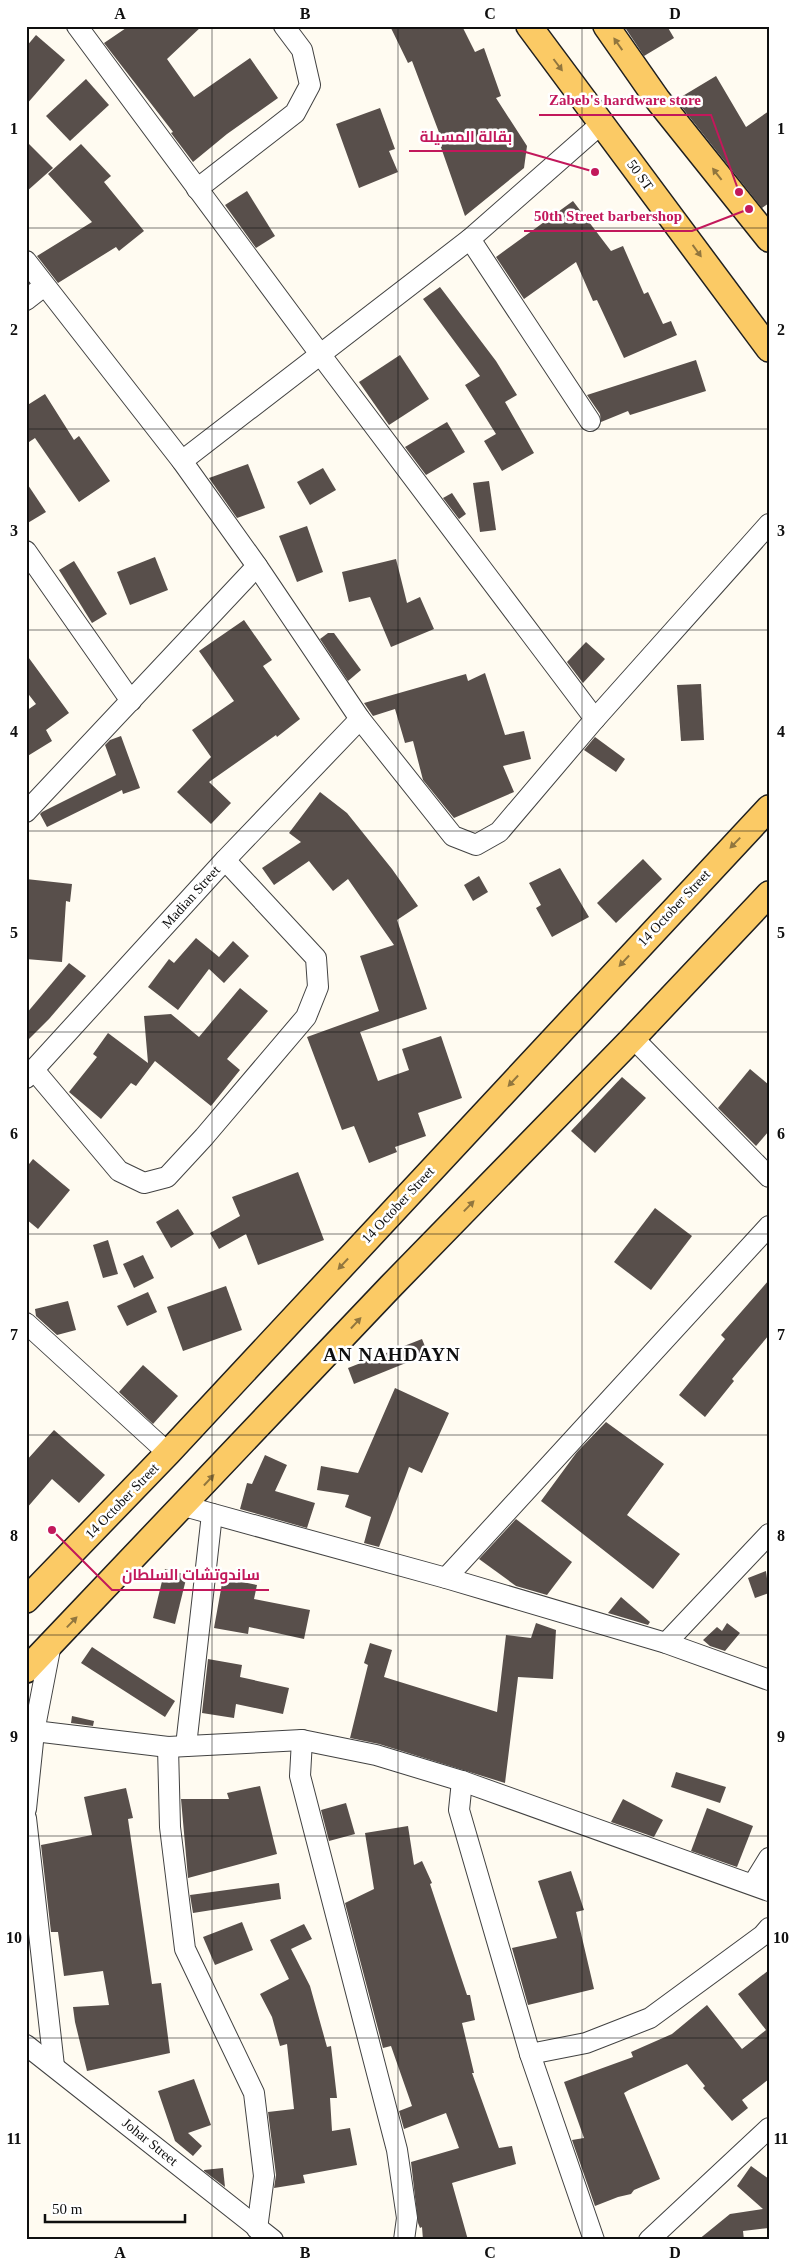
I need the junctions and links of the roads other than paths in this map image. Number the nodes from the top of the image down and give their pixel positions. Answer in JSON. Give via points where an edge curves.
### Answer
{"nodes":[{"id":1,"x":77,"y":26,"type":"edge"},
{"id":2,"x":284,"y":26,"type":"edge"},
{"id":3,"x":528,"y":26,"type":"edge"},
{"id":4,"x":606,"y":26,"type":"edge"},
{"id":5,"x":602,"y":123,"type":"junction"},
{"id":6,"x":197,"y":189,"type":"junction"},
{"id":7,"x":470,"y":240,"type":"junction"},
{"id":8,"x":769,"y":240,"type":"edge"},
{"id":9,"x":26,"y":262,"type":"edge"},
{"id":10,"x":44,"y":286,"type":"junction"},
{"id":11,"x":26,"y":300,"type":"edge"},
{"id":12,"x":769,"y":349,"type":"edge"},
{"id":13,"x":320,"y":354,"type":"junction"},
{"id":14,"x":590,"y":421,"type":"dead end"},
{"id":15,"x":182,"y":461,"type":"junction"},
{"id":16,"x":769,"y":524,"type":"edge"},
{"id":17,"x":26,"y":552,"type":"edge"},
{"id":18,"x":257,"y":566,"type":"junction"},
{"id":19,"x":131,"y":701,"type":"junction"},
{"id":20,"x":360,"y":719,"type":"junction"},
{"id":21,"x":595,"y":719,"type":"junction"},
{"id":22,"x":769,"y":808,"type":"edge"},
{"id":23,"x":26,"y":812,"type":"edge"},
{"id":24,"x":225,"y":860,"type":"junction"},
{"id":25,"x":769,"y":894,"type":"edge"},
{"id":26,"x":633,"y":1038,"type":"junction"},
{"id":27,"x":30,"y":1074,"type":"edge"},
{"id":28,"x":769,"y":1177,"type":"edge"},
{"id":29,"x":769,"y":1226,"type":"edge"},
{"id":30,"x":30,"y":1333,"type":"edge"},
{"id":31,"x":168,"y":1453,"type":"junction"},
{"id":32,"x":184,"y":1506,"type":"junction"},
{"id":33,"x":212,"y":1514,"type":"junction"},
{"id":34,"x":769,"y":1534,"type":"edge"},
{"id":35,"x":446,"y":1578,"type":"junction"},
{"id":36,"x":26,"y":1600,"type":"edge"},
{"id":37,"x":666,"y":1643,"type":"junction"},
{"id":38,"x":51,"y":1644,"type":"junction"},
{"id":39,"x":26,"y":1670,"type":"edge"},
{"id":40,"x":769,"y":1680,"type":"edge"},
{"id":41,"x":30,"y":1731,"type":"edge"},
{"id":42,"x":302,"y":1740,"type":"junction"},
{"id":43,"x":177,"y":1746,"type":"junction"},
{"id":44,"x":462,"y":1780,"type":"junction"},
{"id":45,"x":26,"y":1809,"type":"edge"},
{"id":46,"x":26,"y":1818,"type":"edge"},
{"id":47,"x":769,"y":1858,"type":"edge"},
{"id":48,"x":761,"y":1887,"type":"edge"},
{"id":49,"x":769,"y":1928,"type":"edge"},
{"id":50,"x":26,"y":2039,"type":"edge"},
{"id":51,"x":26,"y":2045,"type":"edge"},
{"id":52,"x":530,"y":2054,"type":"junction"},
{"id":53,"x":54,"y":2066,"type":"junction"},
{"id":54,"x":769,"y":2128,"type":"edge"},
{"id":55,"x":265,"y":2234,"type":"edge"},
{"id":56,"x":404,"y":2240,"type":"edge"},
{"id":57,"x":594,"y":2240,"type":"edge"},
{"id":58,"x":649,"y":2240,"type":"edge"}],
"edges":[{"from":1,"to":6,"type":"street"},
{"from":2,"to":6,"type":"street","via":[[302,50],[310,86],[296,113]]},
{"from":3,"to":5,"type":"main road","name":"50 ST","one_way":true},
{"from":8,"to":4,"type":"main road","one_way":true,"via":[[657,99]]},
{"from":5,"to":7,"type":"street"},
{"from":5,"to":12,"type":"main road","name":"50 ST","one_way":true},
{"from":6,"to":13,"type":"street"},
{"from":7,"to":13,"type":"street"},
{"from":7,"to":14,"type":"street"},
{"from":9,"to":10,"type":"street"},
{"from":10,"to":11,"type":"street"},
{"from":10,"to":15,"type":"street"},
{"from":13,"to":15,"type":"street"},
{"from":13,"to":21,"type":"street"},
{"from":15,"to":18,"type":"street"},
{"from":16,"to":21,"type":"street"},
{"from":17,"to":19,"type":"street"},
{"from":18,"to":19,"type":"street"},
{"from":18,"to":20,"type":"street"},
{"from":19,"to":23,"type":"street"},
{"from":20,"to":21,"type":"street","via":[[453,836],[476,845],[498,832]]},
{"from":20,"to":24,"type":"street","name":"Madian Street"},
{"from":22,"to":31,"type":"main road","name":"14 October Street","one_way":true},
{"from":24,"to":27,"type":"street","name":"Madian Street"},
{"from":24,"to":27,"type":"street","via":[[316,958],[318,987],[306,1018],[192,1150],[167,1177],[144,1183],[119,1171]]},
{"from":25,"to":26,"type":"main road"},
{"from":26,"to":28,"type":"street"},
{"from":32,"to":26,"type":"main road","one_way":true,"via":[[391,1286]]},
{"from":29,"to":35,"type":"street"},
{"from":30,"to":31,"type":"street"},
{"from":31,"to":36,"type":"main road","name":"14 October Street"},
{"from":32,"to":33,"type":"street"},
{"from":38,"to":32,"type":"main road","one_way":true},
{"from":33,"to":35,"type":"street"},
{"from":33,"to":43,"type":"street"},
{"from":34,"to":37,"type":"street"},
{"from":35,"to":37,"type":"street"},
{"from":37,"to":40,"type":"street"},
{"from":38,"to":39,"type":"main road"},
{"from":38,"to":41,"type":"street"},
{"from":41,"to":43,"type":"street"},
{"from":41,"to":45,"type":"street"},
{"from":42,"to":43,"type":"street"},
{"from":42,"to":44,"type":"street","via":[[376,1755]]},
{"from":42,"to":56,"type":"street","via":[[300,1776],[397,2150],[407,2218]]},
{"from":43,"to":55,"type":"street","via":[[170,1827],[185,1949],[254,2093],[264,2176]]},
{"from":44,"to":48,"type":"street"},
{"from":44,"to":52,"type":"street","via":[[459,1810]]},
{"from":46,"to":53,"type":"street"},
{"from":47,"to":48,"type":"street"},
{"from":49,"to":52,"type":"street","via":[[650,2018],[586,2043]]},
{"from":50,"to":53,"type":"street"},
{"from":51,"to":53,"type":"street","name":"Johar Street"},
{"from":52,"to":57,"type":"street"},
{"from":53,"to":55,"type":"street","name":"Johar Street"},
{"from":54,"to":58,"type":"street"}]}
